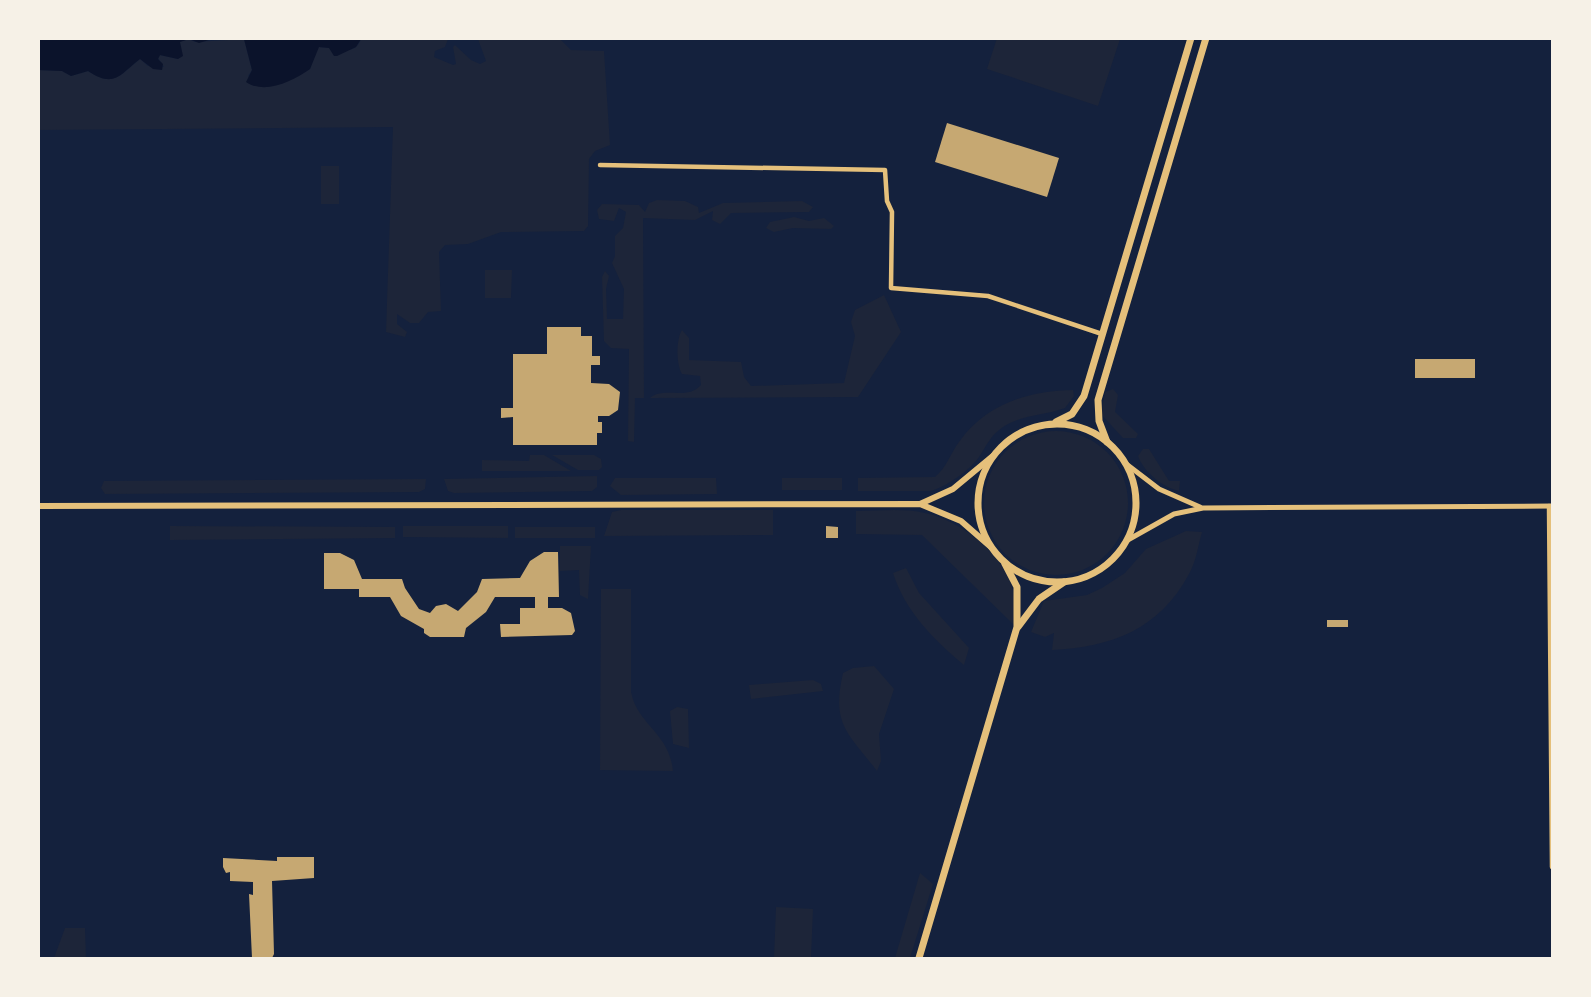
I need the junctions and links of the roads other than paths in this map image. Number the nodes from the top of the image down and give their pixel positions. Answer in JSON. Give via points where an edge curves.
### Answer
{"nodes":[{"id":1,"x":1191,"y":38,"type":"edge"},
{"id":2,"x":1206,"y":38,"type":"edge"},
{"id":3,"x":600,"y":165,"type":"dead end"},
{"id":4,"x":1102,"y":334,"type":"junction"},
{"id":5,"x":1117,"y":339,"type":"junction"},
{"id":6,"x":1045,"y":425,"type":"junction"},
{"id":7,"x":1107,"y":442,"type":"junction"},
{"id":8,"x":994,"y":455,"type":"junction"},
{"id":9,"x":1125,"y":463,"type":"junction"},
{"id":10,"x":920,"y":504,"type":"junction"},
{"id":11,"x":38,"y":506,"type":"edge"},
{"id":12,"x":1551,"y":506,"type":"edge"},
{"id":13,"x":1203,"y":508,"type":"junction"},
{"id":14,"x":1126,"y":541,"type":"junction"},
{"id":15,"x":992,"y":548,"type":"junction"},
{"id":16,"x":1003,"y":561,"type":"junction"},
{"id":17,"x":1065,"y":582,"type":"junction"},
{"id":18,"x":1017,"y":627,"type":"junction"},
{"id":19,"x":1552,"y":867,"type":"edge"},
{"id":20,"x":919,"y":958,"type":"edge"}],
"edges":[{"from":1,"to":4,"type":"main road"},
{"from":2,"to":5,"type":"main road"},
{"from":3,"to":4,"type":"street","via":[[885,170],[892,212],[891,288],[988,296]]},
{"from":4,"to":5,"type":"main road"},
{"from":4,"to":6,"type":"main road","via":[[1078,408],[1068,418]]},
{"from":5,"to":7,"type":"main road","via":[[1098,400]]},
{"from":6,"to":7,"type":"main road","via":[[1075,426]]},
{"from":6,"to":8,"type":"main road","via":[[1016,436]]},
{"from":7,"to":9,"type":"main road"},
{"from":8,"to":10,"type":"main road","via":[[953,489]]},
{"from":8,"to":15,"type":"main road","via":[[981,480],[978,503],[982,528]]},
{"from":9,"to":13,"type":"street","via":[[1158,489]]},
{"from":9,"to":14,"type":"main road","via":[[1136,504]]},
{"from":10,"to":11,"type":"main road"},
{"from":10,"to":15,"type":"main road","via":[[961,521]]},
{"from":12,"to":13,"type":"street"},
{"from":12,"to":19,"type":"street"},
{"from":13,"to":14,"type":"street","via":[[1174,514]]},
{"from":14,"to":17,"type":"main road","via":[[1099,570]]},
{"from":15,"to":16,"type":"main road"},
{"from":16,"to":17,"type":"main road","via":[[1030,577]]},
{"from":16,"to":18,"type":"main road","via":[[1017,587]]},
{"from":17,"to":18,"type":"main road","via":[[1039,599]]},
{"from":18,"to":20,"type":"main road"}]}
